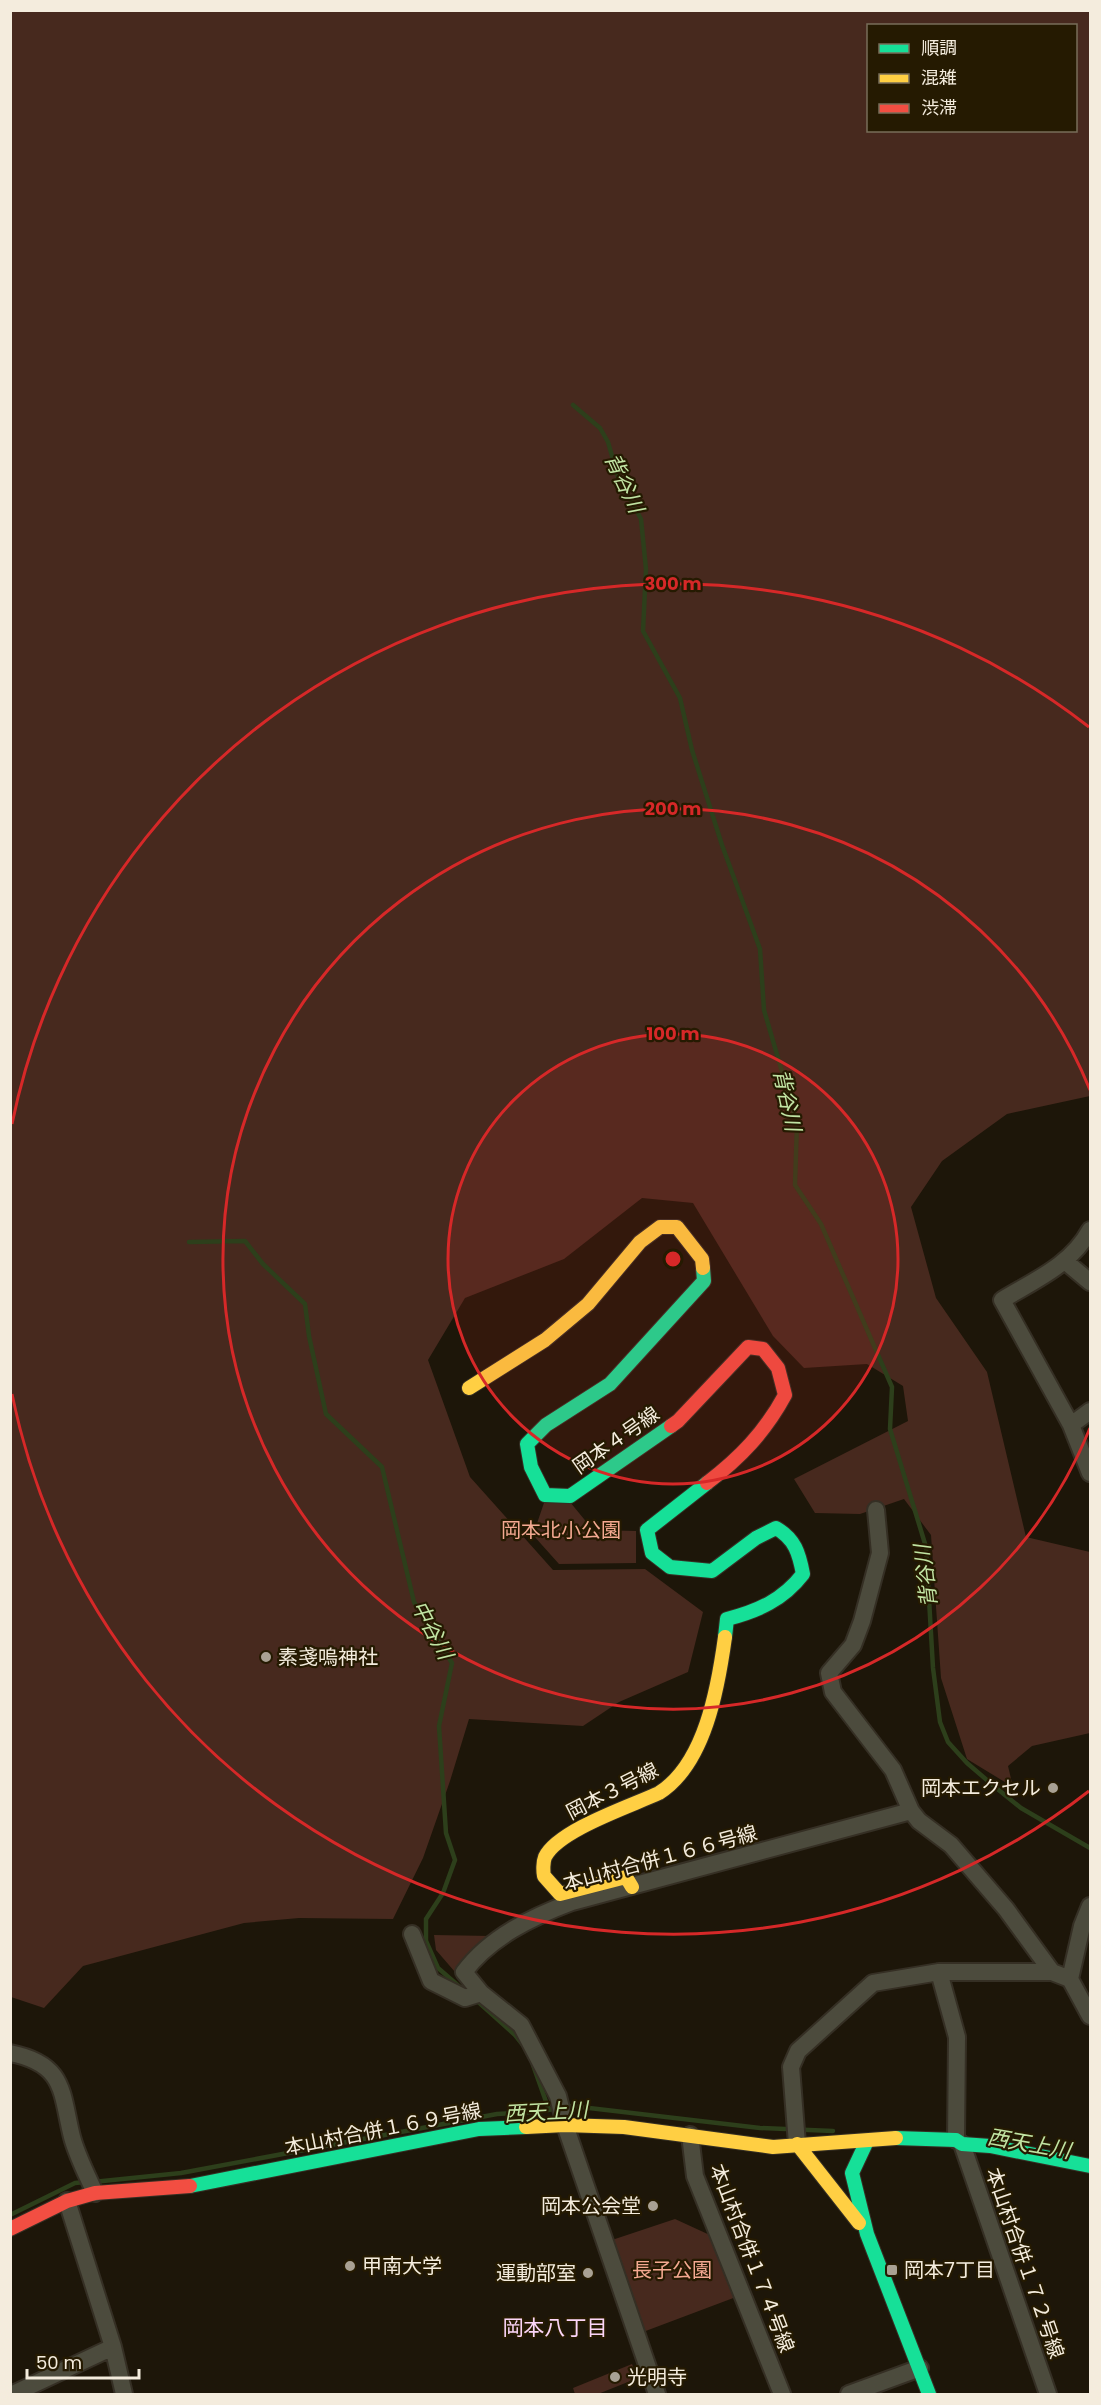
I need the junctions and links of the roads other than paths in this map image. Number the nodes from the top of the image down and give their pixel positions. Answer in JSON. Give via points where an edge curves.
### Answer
{"nodes":[{"id":1,"x":1090,"y":1230,"type":"edge"},
{"id":2,"x":1066,"y":1262,"type":"junction"},
{"id":3,"x":1090,"y":1282,"type":"edge"},
{"id":4,"x":469,"y":1388,"type":"dead end"},
{"id":5,"x":1090,"y":1411,"type":"edge"},
{"id":6,"x":1071,"y":1425,"type":"junction"},
{"id":7,"x":1090,"y":1473,"type":"edge"},
{"id":8,"x":876,"y":1510,"type":"dead end"},
{"id":9,"x":803,"y":1574,"type":"joint"},
{"id":10,"x":911,"y":1811,"type":"junction"},
{"id":11,"x":632,"y":1887,"type":"junction"},
{"id":12,"x":1090,"y":1906,"type":"edge"},
{"id":13,"x":412,"y":1934,"type":"dead end"},
{"id":14,"x":939,"y":1972,"type":"junction"},
{"id":15,"x":1052,"y":1972,"type":"junction"},
{"id":16,"x":1070,"y":1979,"type":"junction"},
{"id":17,"x":473,"y":1995,"type":"junction"},
{"id":18,"x":1090,"y":2016,"type":"edge"},
{"id":19,"x":11,"y":2053,"type":"edge"},
{"id":20,"x":565,"y":2125,"type":"junction"},
{"id":21,"x":690,"y":2135,"type":"junction"},
{"id":22,"x":867,"y":2141,"type":"junction"},
{"id":23,"x":959,"y":2142,"type":"junction"},
{"id":24,"x":797,"y":2144,"type":"junction"},
{"id":25,"x":815,"y":2144,"type":"junction"},
{"id":26,"x":842,"y":2166,"type":"junction"},
{"id":27,"x":1090,"y":2166,"type":"edge"},
{"id":28,"x":92,"y":2186,"type":"junction"},
{"id":29,"x":67,"y":2201,"type":"junction"},
{"id":30,"x":10,"y":2229,"type":"edge"},
{"id":31,"x":867,"y":2234,"type":"junction"},
{"id":32,"x":113,"y":2347,"type":"junction"},
{"id":33,"x":920,"y":2368,"type":"junction"},
{"id":34,"x":13,"y":2394,"type":"edge"},
{"id":35,"x":124,"y":2394,"type":"edge"},
{"id":36,"x":657,"y":2394,"type":"edge"},
{"id":37,"x":782,"y":2394,"type":"edge"},
{"id":38,"x":849,"y":2394,"type":"edge"},
{"id":39,"x":929,"y":2394,"type":"edge"},
{"id":40,"x":1048,"y":2394,"type":"edge"}],
"edges":[{"from":1,"to":2,"type":"street"},
{"from":2,"to":3,"type":"street"},
{"from":2,"to":6,"type":"street","via":[[1002,1300]]},
{"from":4,"to":9,"type":"street","name":"岡本４号線","via":[[545,1340],[588,1304],[640,1242],[660,1227],[677,1227],[702,1259],[704,1281],[610,1384],[546,1425],[527,1444],[531,1467],[545,1495],[570,1496],[678,1421],[748,1347],[763,1349],[778,1368],[785,1395],[776,1415],[751,1447],[647,1530],[652,1553],[670,1567],[712,1571],[776,1528],[789,1535],[796,1545]]},
{"from":5,"to":6,"type":"street"},
{"from":6,"to":7,"type":"street"},
{"from":8,"to":10,"type":"street","via":[[880,1553],[862,1621],[853,1646],[829,1673],[833,1692],[893,1770]]},
{"from":9,"to":11,"type":"street","name":"岡本３号線","via":[[765,1608],[727,1619],[719,1674],[702,1736],[688,1766],[672,1785],[574,1831],[543,1860],[543,1875],[560,1894],[627,1877]]},
{"from":10,"to":11,"type":"street","name":"本山村合併１６６号線"},
{"from":10,"to":15,"type":"street","via":[[951,1845],[1006,1909]]},
{"from":11,"to":17,"type":"street","name":"本山村合併１６６号線","via":[[540,1914],[490,1945],[464,1972]]},
{"from":12,"to":16,"type":"street"},
{"from":13,"to":17,"type":"street","via":[[431,1981]]},
{"from":14,"to":15,"type":"street"},
{"from":14,"to":23,"type":"street","via":[[957,2037]]},
{"from":14,"to":24,"type":"street","via":[[873,1983],[798,2051],[792,2067]]},
{"from":15,"to":16,"type":"street"},
{"from":16,"to":18,"type":"street"},
{"from":17,"to":20,"type":"street","via":[[521,2025],[558,2096]]},
{"from":19,"to":28,"type":"street","via":[[40,2063],[61,2084],[72,2139]]},
{"from":20,"to":21,"type":"street","name":"本山村合併１６９号線"},
{"from":20,"to":28,"type":"street","name":"本山村合併１６９号線","via":[[479,2129],[200,2185]]},
{"from":20,"to":36,"type":"street"},
{"from":21,"to":24,"type":"street","name":"本山村合併１６９号線","via":[[773,2147]]},
{"from":21,"to":37,"type":"street","name":"本山村合併１７４号線","via":[[696,2176]]},
{"from":22,"to":23,"type":"street","name":"本山村合併１６９号線"},
{"from":22,"to":25,"type":"street","name":"本山村合併１６９号線"},
{"from":22,"to":26,"type":"street"},
{"from":23,"to":27,"type":"street","name":"本山村合併１６９号線"},
{"from":23,"to":40,"type":"street","name":"本山村合併１７２号線"},
{"from":24,"to":25,"type":"street","name":"本山村合併１６９号線"},
{"from":24,"to":31,"type":"street"},
{"from":25,"to":26,"type":"street"},
{"from":26,"to":31,"type":"street"},
{"from":28,"to":29,"type":"street","name":"本山村合併１６９号線"},
{"from":29,"to":30,"type":"street","name":"本山村合併１６９号線"},
{"from":29,"to":32,"type":"street"},
{"from":31,"to":33,"type":"street"},
{"from":32,"to":34,"type":"street"},
{"from":32,"to":35,"type":"street"},
{"from":33,"to":38,"type":"street"},
{"from":33,"to":39,"type":"street"}]}
